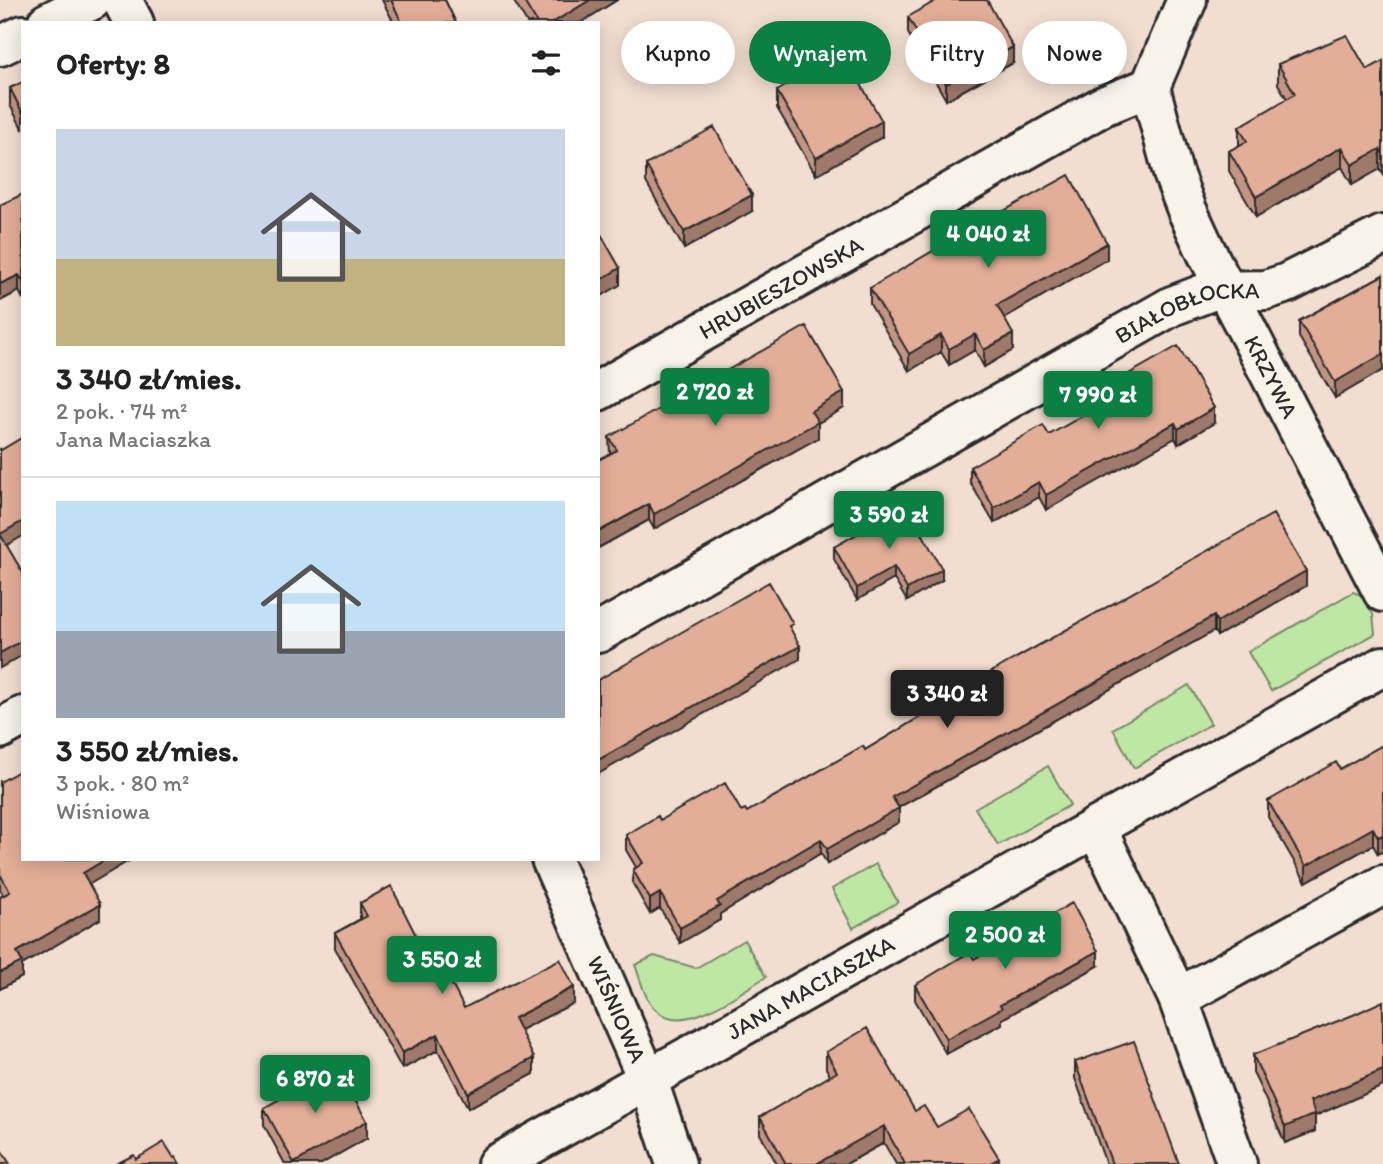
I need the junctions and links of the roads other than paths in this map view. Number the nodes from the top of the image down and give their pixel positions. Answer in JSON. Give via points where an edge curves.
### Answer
{"nodes":[{"id":1,"x":92,"y":0,"type":"edge"},
{"id":2,"x":122,"y":0,"type":"edge"},
{"id":3,"x":1187,"y":0,"type":"edge"},
{"id":4,"x":51,"y":21,"type":"edge"},
{"id":5,"x":133,"y":21,"type":"edge"},
{"id":6,"x":21,"y":36,"type":"edge"},
{"id":7,"x":0,"y":46,"type":"edge"},
{"id":8,"x":1150,"y":87,"type":"junction"},
{"id":9,"x":1383,"y":235,"type":"edge"},
{"id":10,"x":1227,"y":290,"type":"junction"},
{"id":11,"x":600,"y":390,"type":"edge"},
{"id":12,"x":1383,"y":592,"type":"edge"},
{"id":13,"x":600,"y":632,"type":"edge"},
{"id":14,"x":1383,"y":666,"type":"edge"},
{"id":15,"x":21,"y":717,"type":"edge"},
{"id":16,"x":0,"y":729,"type":"edge"},
{"id":17,"x":1096,"y":827,"type":"junction"},
{"id":18,"x":552,"y":861,"type":"edge"},
{"id":19,"x":1383,"y":885,"type":"edge"},
{"id":20,"x":1178,"y":998,"type":"junction"},
{"id":21,"x":647,"y":1078,"type":"junction"},
{"id":22,"x":497,"y":1164,"type":"edge"},
{"id":23,"x":676,"y":1164,"type":"edge"},
{"id":24,"x":1237,"y":1164,"type":"edge"}],
"edges":[{"from":1,"to":4,"type":"street"},
{"from":2,"to":5,"type":"street"},
{"from":3,"to":8,"type":"street"},
{"from":6,"to":7,"type":"street"},
{"from":8,"to":10,"type":"street","name":"KRZYWA","via":[[1186,210]]},
{"from":8,"to":11,"type":"street","name":"HRUBIESZOWSKA","via":[[1103,106]]},
{"from":9,"to":10,"type":"street","name":"BIAŁOBŁOCKA","via":[[1287,283],[1266,290]]},
{"from":10,"to":12,"type":"street","name":"KRZYWA"},
{"from":10,"to":13,"type":"street","name":"BIAŁOBŁOCKA","via":[[1203,293],[1172,306]]},
{"from":14,"to":17,"type":"street","name":"JANA MACIASZKA"},
{"from":15,"to":16,"type":"street"},
{"from":17,"to":20,"type":"street"},
{"from":17,"to":21,"type":"street","name":"JANA MACIASZKA"},
{"from":18,"to":21,"type":"street","name":"WIŚNIOWA"},
{"from":19,"to":20,"type":"street"},
{"from":20,"to":24,"type":"street"},
{"from":21,"to":22,"type":"street","name":"JANA MACIASZKA"},
{"from":21,"to":23,"type":"street","name":"WIŚNIOWA"}]}
